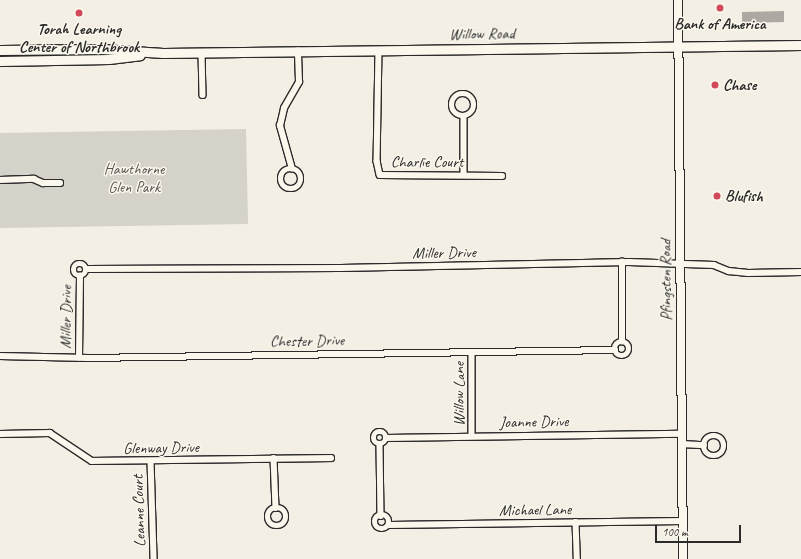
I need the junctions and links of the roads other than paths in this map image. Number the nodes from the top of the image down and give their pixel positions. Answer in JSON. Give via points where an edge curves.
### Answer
{"nodes":[{"id":1,"x":678,"y":0,"type":"edge"},
{"id":2,"x":801,"y":45,"type":"edge"},
{"id":3,"x":678,"y":46,"type":"junction"},
{"id":4,"x":0,"y":50,"type":"edge"},
{"id":5,"x":379,"y":50,"type":"junction"},
{"id":6,"x":298,"y":51,"type":"junction"},
{"id":7,"x":202,"y":52,"type":"junction"},
{"id":8,"x":163,"y":53,"type":"junction"},
{"id":9,"x":0,"y":61,"type":"edge"},
{"id":10,"x":203,"y":95,"type":"dead end"},
{"id":11,"x":464,"y":116,"type":"dead end"},
{"id":12,"x":292,"y":169,"type":"dead end"},
{"id":13,"x":464,"y":175,"type":"junction"},
{"id":14,"x":502,"y":176,"type":"dead end"},
{"id":15,"x":0,"y":180,"type":"edge"},
{"id":16,"x":60,"y":183,"type":"dead end"},
{"id":17,"x":622,"y":262,"type":"junction"},
{"id":18,"x":680,"y":263,"type":"junction"},
{"id":19,"x":86,"y":269,"type":"junction"},
{"id":20,"x":801,"y":272,"type":"edge"},
{"id":21,"x":80,"y":276,"type":"junction"},
{"id":22,"x":622,"y":342,"type":"junction"},
{"id":23,"x":615,"y":350,"type":"junction"},
{"id":24,"x":472,"y":352,"type":"junction"},
{"id":25,"x":0,"y":356,"type":"edge"},
{"id":26,"x":79,"y":358,"type":"junction"},
{"id":27,"x":0,"y":434,"type":"edge"},
{"id":28,"x":682,"y":434,"type":"junction"},
{"id":29,"x":472,"y":436,"type":"junction"},
{"id":30,"x":386,"y":438,"type":"junction"},
{"id":31,"x":380,"y":444,"type":"junction"},
{"id":32,"x":682,"y":444,"type":"junction"},
{"id":33,"x":704,"y":445,"type":"dead end"},
{"id":34,"x":274,"y":458,"type":"junction"},
{"id":35,"x":330,"y":458,"type":"dead end"},
{"id":36,"x":151,"y":461,"type":"junction"},
{"id":37,"x":276,"y":508,"type":"dead end"},
{"id":38,"x":381,"y":516,"type":"junction"},
{"id":39,"x":682,"y":521,"type":"junction"},
{"id":40,"x":576,"y":522,"type":"junction"},
{"id":41,"x":389,"y":524,"type":"junction"},
{"id":42,"x":154,"y":559,"type":"edge"},
{"id":43,"x":577,"y":559,"type":"edge"},
{"id":44,"x":683,"y":559,"type":"edge"}],
"edges":[{"from":1,"to":3,"type":"main road","name":"Pfingsten Road"},
{"from":2,"to":3,"type":"main road","name":"Willow Road"},
{"from":3,"to":5,"type":"main road","name":"Willow Road"},
{"from":3,"to":18,"type":"main road","name":"Pfingsten Road"},
{"from":4,"to":8,"type":"main road","name":"Willow Road","via":[[102,49]]},
{"from":5,"to":6,"type":"main road","name":"Willow Road"},
{"from":5,"to":13,"type":"street","name":"Charlie Court","via":[[377,161],[380,175]]},
{"from":6,"to":7,"type":"main road","name":"Willow Road"},
{"from":6,"to":12,"type":"street","via":[[299,82],[284,108],[280,126]]},
{"from":7,"to":8,"type":"main road","name":"Willow Road"},
{"from":7,"to":10,"type":"street"},
{"from":8,"to":9,"type":"main road","name":"Willow Road","via":[[109,59]]},
{"from":11,"to":13,"type":"street"},
{"from":13,"to":14,"type":"street","name":"Charlie Court"},
{"from":15,"to":16,"type":"street"},
{"from":17,"to":18,"type":"street","name":"Miller Drive"},
{"from":17,"to":19,"type":"street","name":"Miller Drive","via":[[341,268]]},
{"from":17,"to":22,"type":"street"},
{"from":18,"to":20,"type":"street","name":"Miller Drive","via":[[714,265],[729,271],[748,273]]},
{"from":18,"to":28,"type":"main road","name":"Pfingsten Road"},
{"from":19,"to":21,"type":"street"},
{"from":19,"to":21,"type":"street","via":[[81,263],[75,266],[74,272]]},
{"from":21,"to":26,"type":"street","name":"Miller Drive"},
{"from":22,"to":23,"type":"street","via":[[617,344]]},
{"from":22,"to":23,"type":"street","via":[[628,347],[626,354],[618,355]]},
{"from":23,"to":24,"type":"street","name":"Chester Drive"},
{"from":24,"to":26,"type":"street","name":"Chester Drive"},
{"from":24,"to":29,"type":"street","name":"Willow Lane"},
{"from":25,"to":26,"type":"street","name":"Chester Drive"},
{"from":27,"to":36,"type":"street","name":"Glenway Drive","via":[[50,433],[92,461]]},
{"from":28,"to":29,"type":"street","name":"Joanne Drive"},
{"from":28,"to":32,"type":"main road","name":"Pfingsten Road"},
{"from":29,"to":30,"type":"street","name":"Joanne Drive"},
{"from":30,"to":31,"type":"street"},
{"from":30,"to":31,"type":"street","name":"Joanne Drive","via":[[381,432],[375,433],[373,440]]},
{"from":31,"to":38,"type":"street"},
{"from":32,"to":33,"type":"street"},
{"from":32,"to":39,"type":"main road","name":"Pfingsten Road"},
{"from":34,"to":35,"type":"street","name":"Glenway Drive"},
{"from":34,"to":36,"type":"street","name":"Glenway Drive"},
{"from":34,"to":37,"type":"street"},
{"from":36,"to":42,"type":"street","name":"Leanne Court"},
{"from":38,"to":41,"type":"street","via":[[388,518]]},
{"from":38,"to":41,"type":"street","via":[[376,520],[376,526],[384,529]]},
{"from":39,"to":40,"type":"street","name":"Michael Lane"},
{"from":39,"to":44,"type":"main road","name":"Pfingsten Road"},
{"from":40,"to":41,"type":"street","name":"Michael Lane"},
{"from":40,"to":43,"type":"street"}]}
